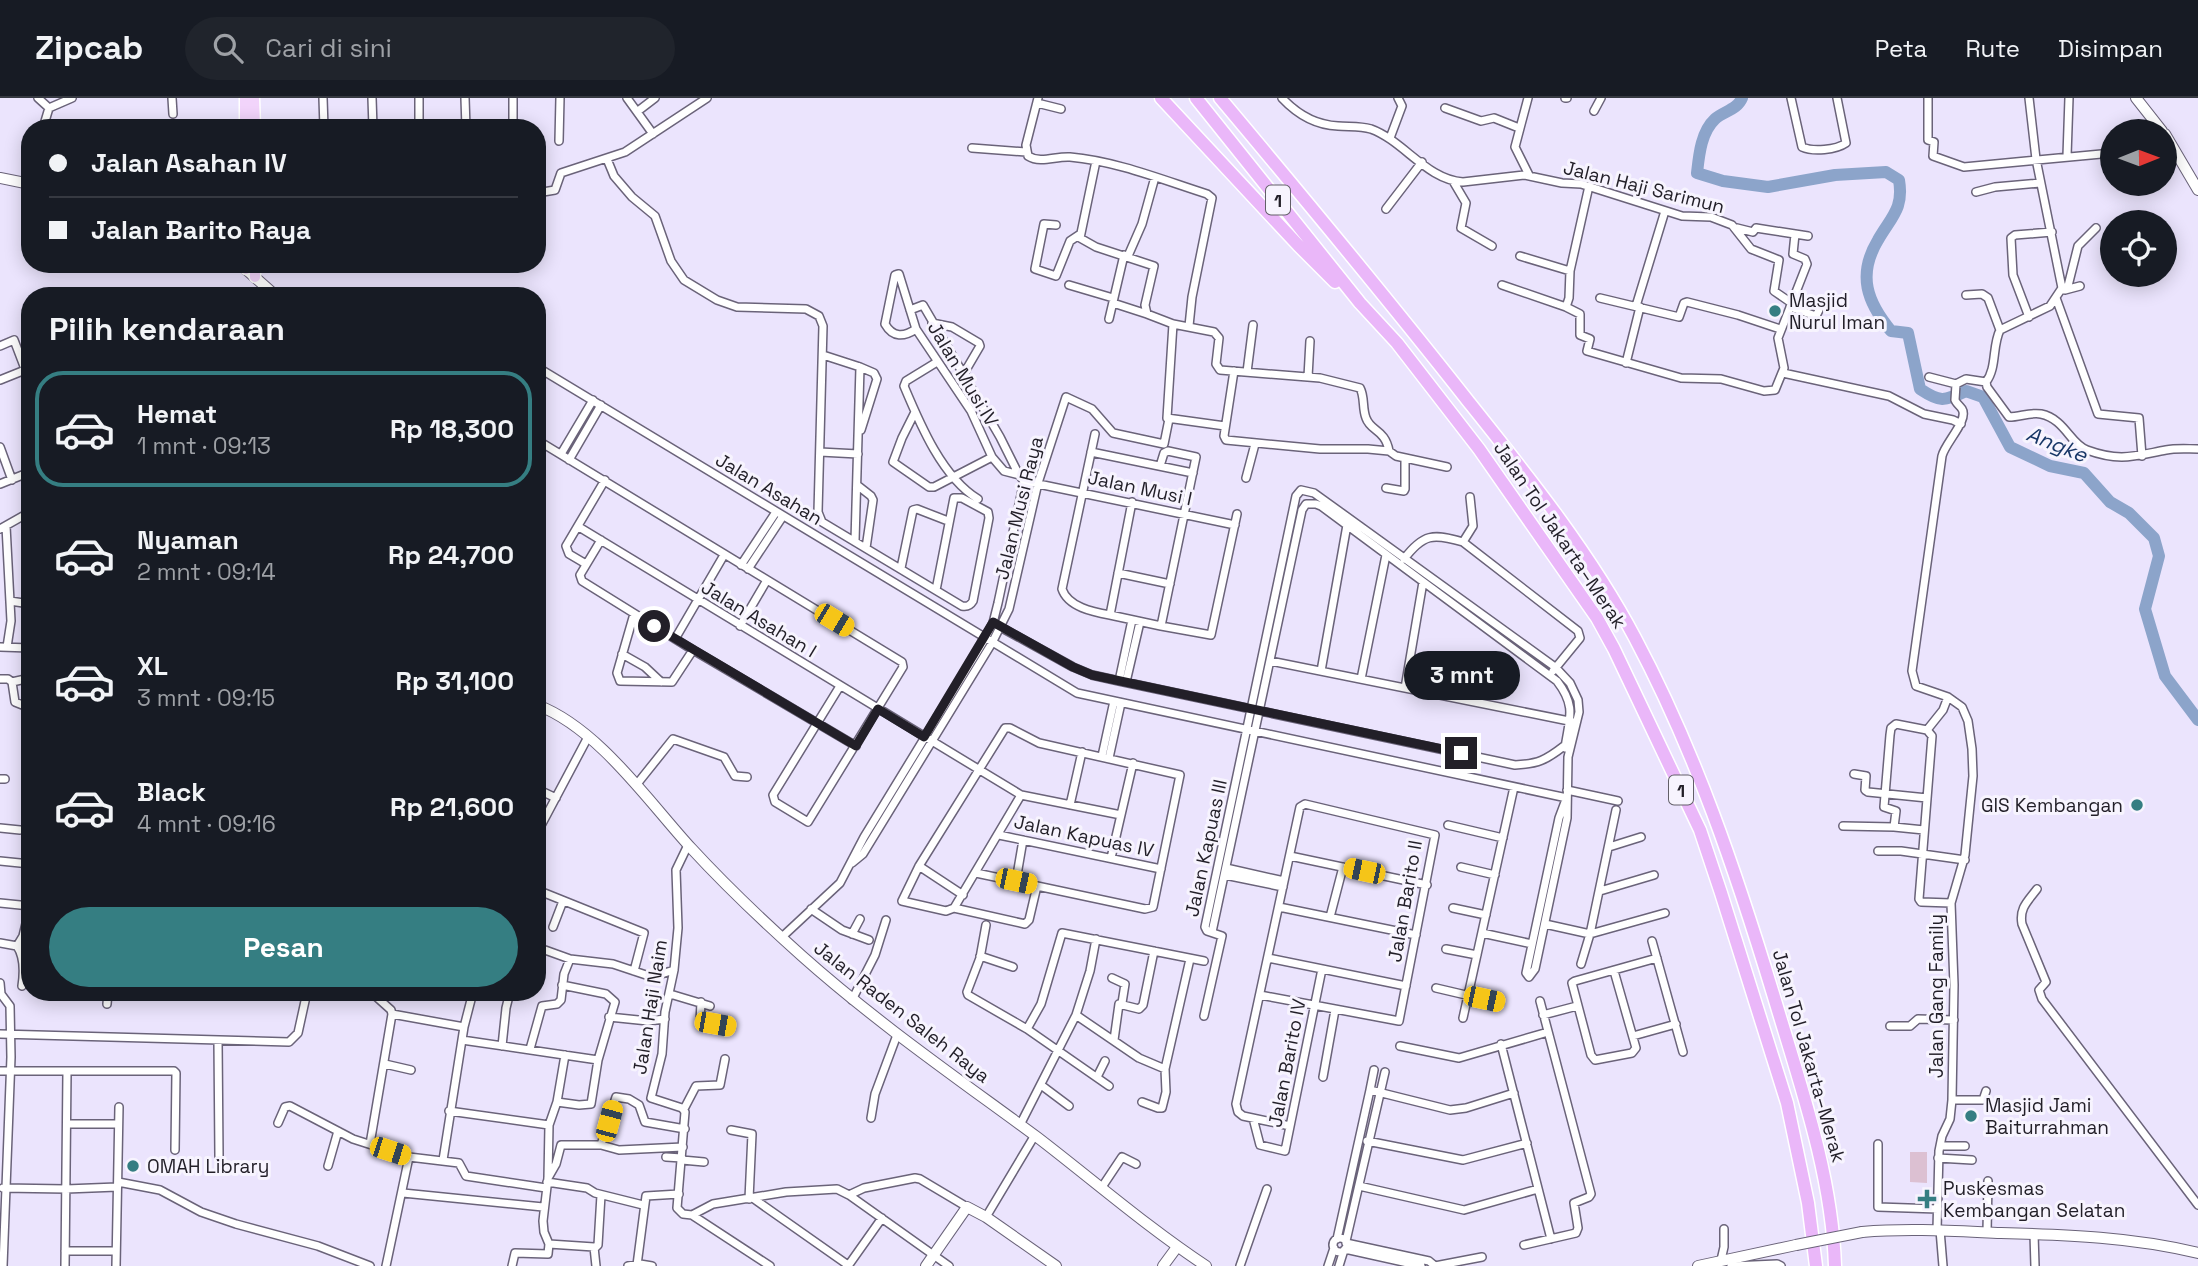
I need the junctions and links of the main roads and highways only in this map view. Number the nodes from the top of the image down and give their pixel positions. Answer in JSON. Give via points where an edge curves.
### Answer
{"nodes":[{"id":1,"x":245,"y":98,"type":"edge"},
{"id":2,"x":254,"y":98,"type":"edge"},
{"id":3,"x":1161,"y":98,"type":"edge"},
{"id":4,"x":1196,"y":98,"type":"edge"},
{"id":5,"x":1220,"y":98,"type":"edge"},
{"id":6,"x":2136,"y":98,"type":"edge"},
{"id":7,"x":245,"y":119,"type":"edge"},
{"id":8,"x":255,"y":119,"type":"edge"},
{"id":9,"x":2153,"y":119,"type":"edge"},
{"id":10,"x":2177,"y":155,"type":"edge"},
{"id":11,"x":0,"y":178,"type":"edge"},
{"id":12,"x":21,"y":182,"type":"edge"},
{"id":13,"x":2198,"y":190,"type":"edge"},
{"id":14,"x":253,"y":273,"type":"edge"},
{"id":15,"x":267,"y":287,"type":"edge"},
{"id":16,"x":1360,"y":303,"type":"junction"},
{"id":17,"x":546,"y":708,"type":"edge"},
{"id":18,"x":1177,"y":1247,"type":"junction"},
{"id":19,"x":2198,"y":1252,"type":"edge"},
{"id":20,"x":1720,"y":1263,"type":"edge"},
{"id":21,"x":926,"y":1266,"type":"edge"},
{"id":22,"x":1056,"y":1266,"type":"edge"},
{"id":23,"x":1163,"y":1266,"type":"edge"},
{"id":24,"x":1206,"y":1266,"type":"edge"},
{"id":25,"x":1698,"y":1266,"type":"edge"},
{"id":26,"x":1816,"y":1266,"type":"edge"},
{"id":27,"x":1836,"y":1266,"type":"edge"}],
"edges":[{"from":1,"to":7,"type":"main road"},
{"from":2,"to":8,"type":"main road"},
{"from":3,"to":16,"type":"highway","via":[[1298,245]]},
{"from":4,"to":16,"type":"highway","name":"Jalan Tol Jakarta–Merak","number":"1"},
{"from":5,"to":27,"type":"highway","name":"Jalan Tol Jakarta–Merak","number":"1","via":[[1514,458],[1581,551],[1634,637],[1677,722],[1740,886],[1806,1101]]},
{"from":6,"to":9,"type":"main road"},
{"from":10,"to":13,"type":"main road"},
{"from":11,"to":12,"type":"main road"},
{"from":14,"to":15,"type":"main road"},
{"from":16,"to":26,"type":"highway","name":"Jalan Tol Jakarta–Merak","number":"1","via":[[1397,343],[1527,515],[1597,618],[1700,830],[1787,1103]]},
{"from":17,"to":18,"type":"main road","name":"Jalan Raden Saleh Raya","via":[[588,737],[688,845],[852,1000]]},
{"from":18,"to":23,"type":"main road"},
{"from":18,"to":24,"type":"main road","name":"Jalan Raden Saleh Raya"},
{"from":19,"to":20,"type":"main road","bridge":true,"via":[[2151,1242],[1903,1228]]},
{"from":20,"to":25,"type":"main road"},
{"from":21,"to":22,"type":"main road","via":[[967,1208]]}]}
